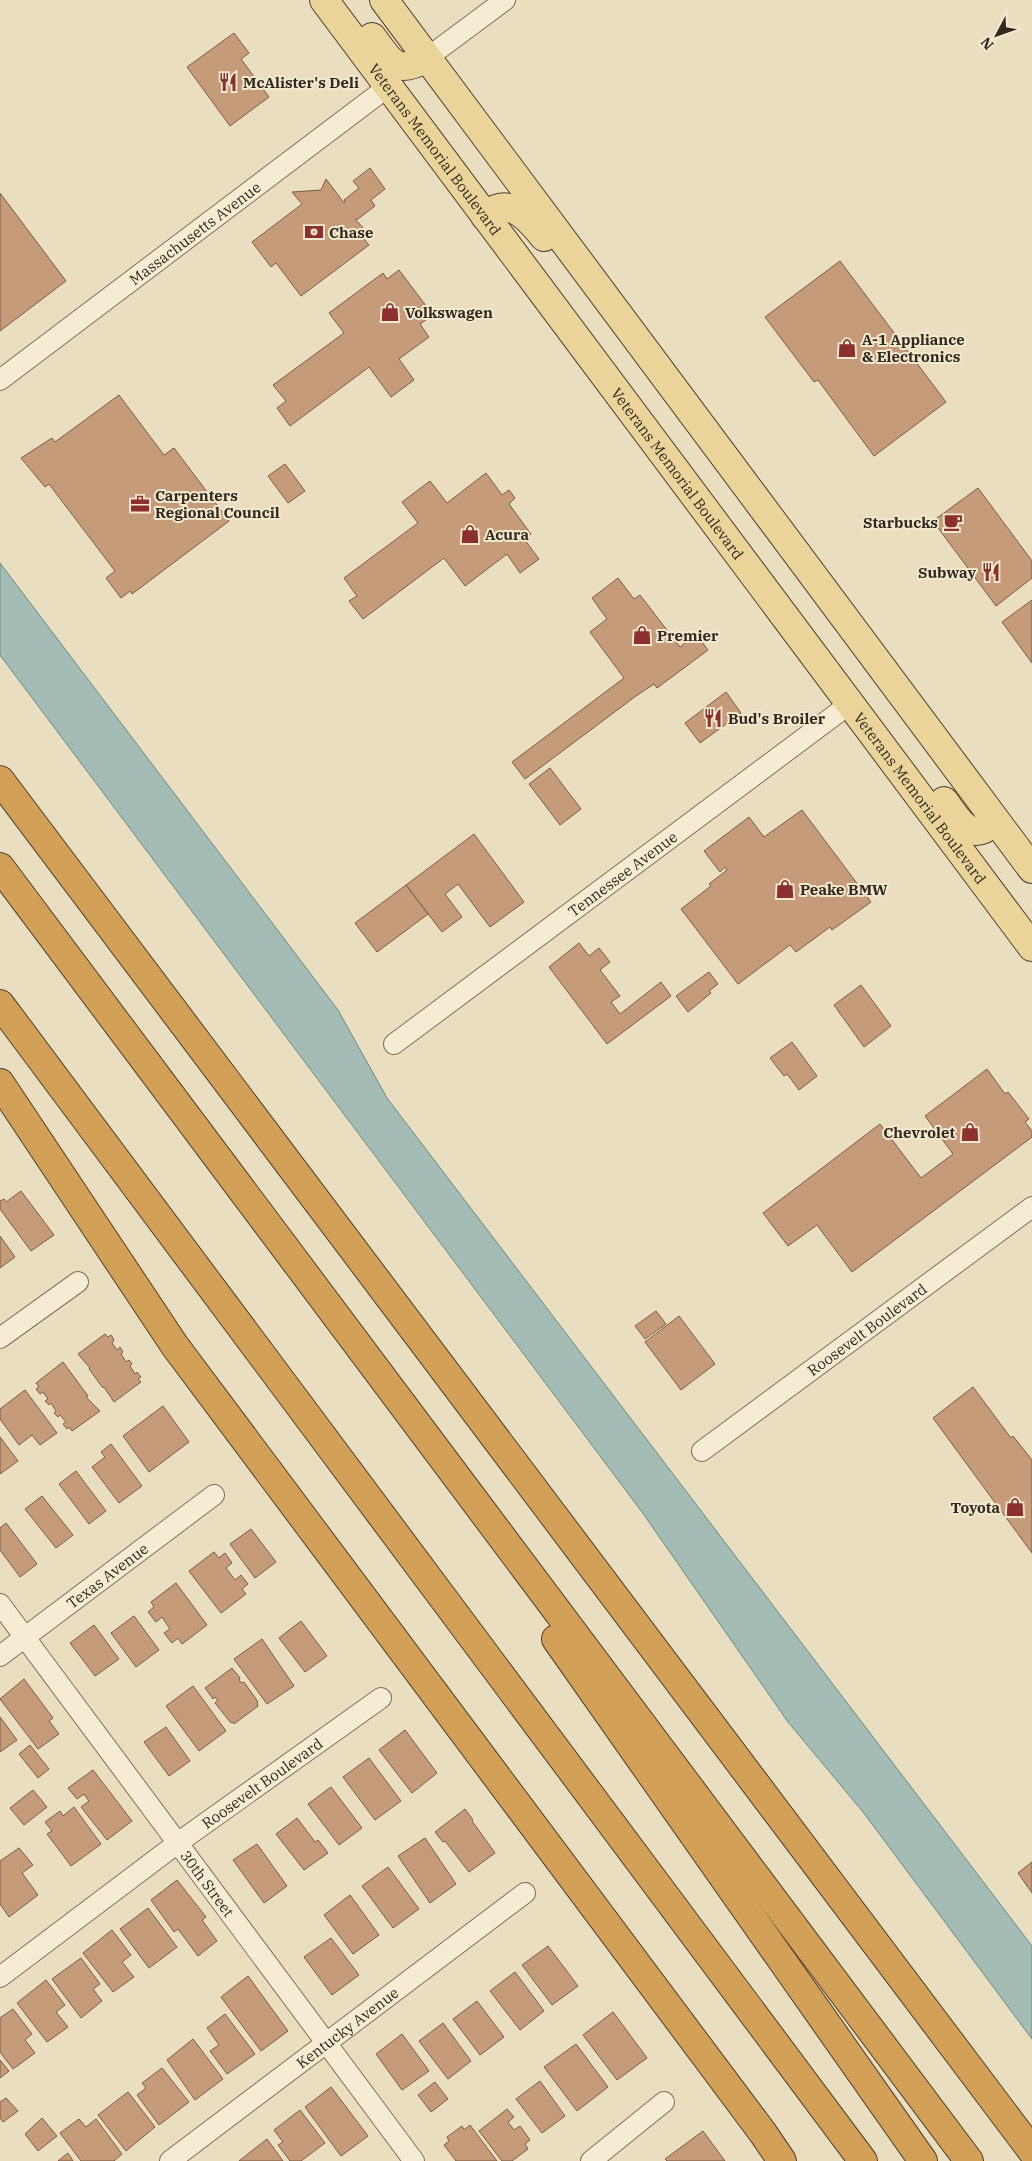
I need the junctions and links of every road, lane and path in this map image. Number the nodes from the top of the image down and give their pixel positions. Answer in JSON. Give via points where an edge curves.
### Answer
{"nodes":[{"id":1,"x":324,"y":0,"type":"edge"},
{"id":2,"x":344,"y":0,"type":"edge"},
{"id":3,"x":384,"y":0,"type":"edge"},
{"id":4,"x":505,"y":0,"type":"edge"},
{"id":5,"x":427,"y":58,"type":"junction"},
{"id":6,"x":388,"y":86,"type":"junction"},
{"id":7,"x":485,"y":216,"type":"junction"},
{"id":8,"x":661,"y":373,"type":"junction"},
{"id":9,"x":0,"y":380,"type":"edge"},
{"id":10,"x":830,"y":676,"type":"junction"},
{"id":11,"x":850,"y":704,"type":"junction"},
{"id":12,"x":0,"y":780,"type":"edge"},
{"id":13,"x":995,"y":820,"type":"junction"},
{"id":14,"x":0,"y":867,"type":"edge"},
{"id":15,"x":1032,"y":869,"type":"edge"},
{"id":16,"x":1032,"y":947,"type":"edge"},
{"id":17,"x":0,"y":1004,"type":"edge"},
{"id":18,"x":394,"y":1044,"type":"dead end"},
{"id":19,"x":0,"y":1083,"type":"edge"},
{"id":20,"x":242,"y":1192,"type":"junction"},
{"id":21,"x":1032,"y":1207,"type":"edge"},
{"id":22,"x":78,"y":1282,"type":"dead end"},
{"id":23,"x":0,"y":1338,"type":"edge"},
{"id":24,"x":702,"y":1451,"type":"dead end"},
{"id":25,"x":214,"y":1495,"type":"dead end"},
{"id":26,"x":0,"y":1604,"type":"edge"},
{"id":27,"x":25,"y":1637,"type":"junction"},
{"id":28,"x":0,"y":1656,"type":"edge"},
{"id":29,"x":381,"y":1698,"type":"dead end"},
{"id":30,"x":179,"y":1842,"type":"junction"},
{"id":31,"x":525,"y":1893,"type":"dead end"},
{"id":32,"x":0,"y":1977,"type":"edge"},
{"id":33,"x":326,"y":2042,"type":"junction"},
{"id":34,"x":664,"y":2102,"type":"dead end"},
{"id":35,"x":1032,"y":2150,"type":"edge"},
{"id":36,"x":859,"y":2155,"type":"edge"},
{"id":37,"x":170,"y":2161,"type":"edge"},
{"id":38,"x":414,"y":2161,"type":"edge"},
{"id":39,"x":591,"y":2161,"type":"edge"},
{"id":40,"x":782,"y":2161,"type":"edge"},
{"id":41,"x":924,"y":2161,"type":"edge"},
{"id":42,"x":969,"y":2161,"type":"edge"}],
"edges":[{"from":1,"to":6,"type":"main road","name":"Veterans Memorial Boulevard"},
{"from":2,"to":5,"type":"main road","via":[[389,60],[399,66],[411,67]]},
{"from":3,"to":5,"type":"main road"},
{"from":4,"to":5,"type":"street"},
{"from":5,"to":8,"type":"main road"},
{"from":6,"to":7,"type":"main road","name":"Veterans Memorial Boulevard"},
{"from":6,"to":9,"type":"street","name":"Massachusetts Avenue"},
{"from":7,"to":8,"type":"main road","via":[[494,208],[504,206],[517,210],[532,221],[632,353]]},
{"from":7,"to":10,"type":"main road","name":"Veterans Memorial Boulevard"},
{"from":8,"to":13,"type":"main road"},
{"from":10,"to":11,"type":"main road","name":"Veterans Memorial Boulevard"},
{"from":10,"to":13,"type":"main road","via":[[846,678],[860,689],[963,826],[981,831]]},
{"from":11,"to":16,"type":"main road","name":"Veterans Memorial Boulevard"},
{"from":11,"to":18,"type":"street","name":"Tennessee Avenue"},
{"from":12,"to":35,"type":"highway"},
{"from":13,"to":15,"type":"main road"},
{"from":14,"to":20,"type":"highway"},
{"from":17,"to":36,"type":"highway"},
{"from":19,"to":40,"type":"highway","via":[[176,1346]]},
{"from":20,"to":41,"type":"highway"},
{"from":20,"to":42,"type":"highway"},
{"from":21,"to":24,"type":"street","name":"Roosevelt Boulevard"},
{"from":22,"to":23,"type":"street"},
{"from":25,"to":27,"type":"street","name":"Texas Avenue"},
{"from":26,"to":27,"type":"street","name":"30th Street"},
{"from":27,"to":28,"type":"street","name":"Texas Avenue"},
{"from":27,"to":30,"type":"street","name":"30th Street"},
{"from":29,"to":30,"type":"street","name":"Roosevelt Boulevard"},
{"from":30,"to":32,"type":"street","name":"Roosevelt Boulevard"},
{"from":30,"to":33,"type":"street","name":"30th Street"},
{"from":31,"to":33,"type":"street","name":"Kentucky Avenue"},
{"from":33,"to":37,"type":"street","name":"Kentucky Avenue"},
{"from":33,"to":38,"type":"street","name":"30th Street"},
{"from":34,"to":39,"type":"street"}]}
